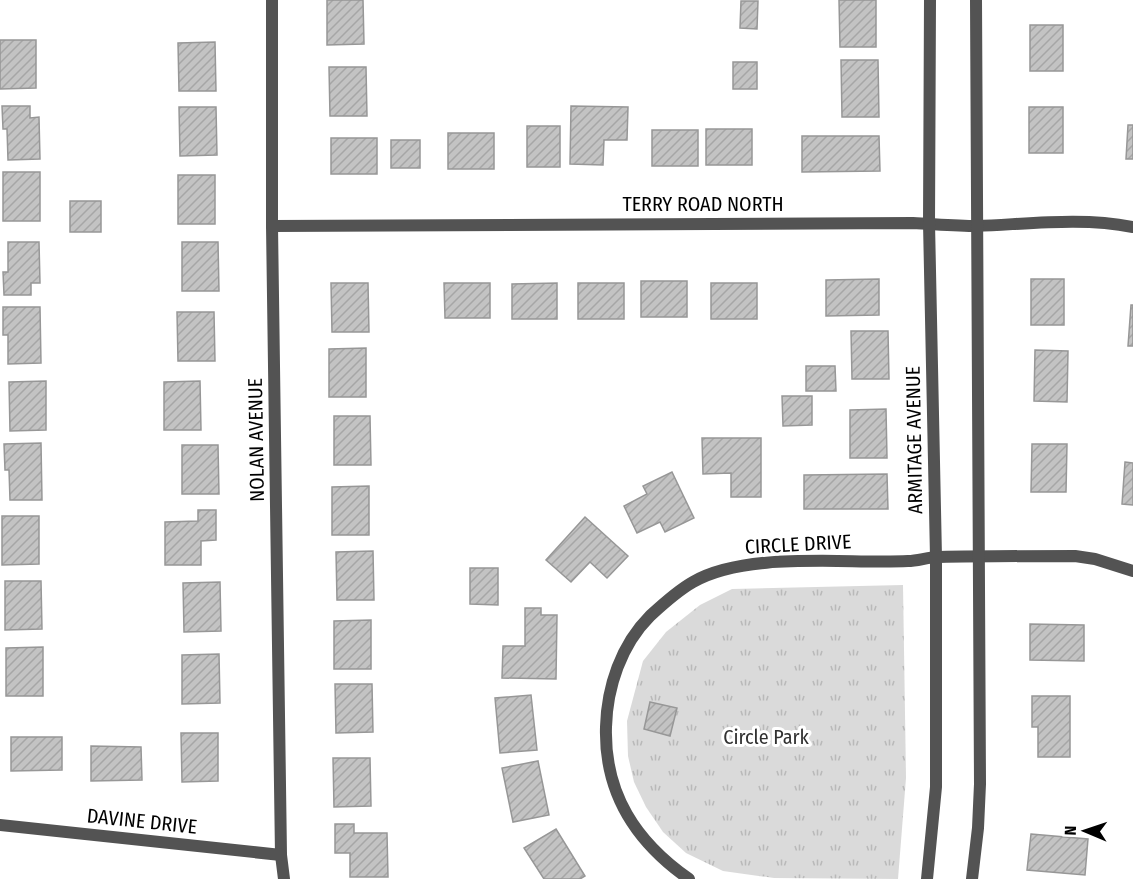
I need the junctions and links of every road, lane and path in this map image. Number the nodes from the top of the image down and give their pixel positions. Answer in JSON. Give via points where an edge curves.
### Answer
{"nodes":[{"id":1,"x":272,"y":0,"type":"edge"},
{"id":2,"x":930,"y":0,"type":"edge"},
{"id":3,"x":976,"y":0,"type":"edge"},
{"id":4,"x":929,"y":223,"type":"junction"},
{"id":5,"x":272,"y":226,"type":"junction"},
{"id":6,"x":976,"y":226,"type":"junction"},
{"id":7,"x":1133,"y":227,"type":"edge"},
{"id":8,"x":936,"y":557,"type":"junction"},
{"id":9,"x":978,"y":557,"type":"junction"},
{"id":10,"x":1133,"y":572,"type":"edge"},
{"id":11,"x":0,"y":825,"type":"edge"},
{"id":12,"x":281,"y":855,"type":"junction"},
{"id":13,"x":284,"y":879,"type":"edge"},
{"id":14,"x":689,"y":879,"type":"edge"},
{"id":15,"x":927,"y":879,"type":"edge"},
{"id":16,"x":972,"y":879,"type":"edge"}],
"edges":[{"from":1,"to":5,"type":"street","name":"NOLAN AVENUE"},
{"from":2,"to":4,"type":"street","name":"ARMITAGE AVENUE"},
{"from":3,"to":6,"type":"street"},
{"from":4,"to":5,"type":"street","name":"TERRY ROAD NORTH"},
{"from":4,"to":6,"type":"street","name":"TERRY ROAD NORTH"},
{"from":4,"to":8,"type":"street","name":"ARMITAGE AVENUE"},
{"from":5,"to":12,"type":"street","name":"NOLAN AVENUE"},
{"from":6,"to":7,"type":"street","name":"TERRY ROAD NORTH","via":[[1109,222]]},
{"from":6,"to":9,"type":"street"},
{"from":8,"to":9,"type":"street","name":"CIRCLE DRIVE"},
{"from":8,"to":14,"type":"street","name":"CIRCLE DRIVE","via":[[910,561],[763,563],[725,569],[692,582],[639,627],[614,678],[606,711],[611,772],[626,814],[645,842]]},
{"from":8,"to":15,"type":"street","name":"ARMITAGE AVENUE","via":[[936,787]]},
{"from":9,"to":10,"type":"street","name":"CIRCLE DRIVE","via":[[1075,556]]},
{"from":9,"to":16,"type":"street","via":[[980,784]]},
{"from":11,"to":12,"type":"street","name":"DAVINE DRIVE"},
{"from":12,"to":13,"type":"street","name":"NOLAN AVENUE"}]}
